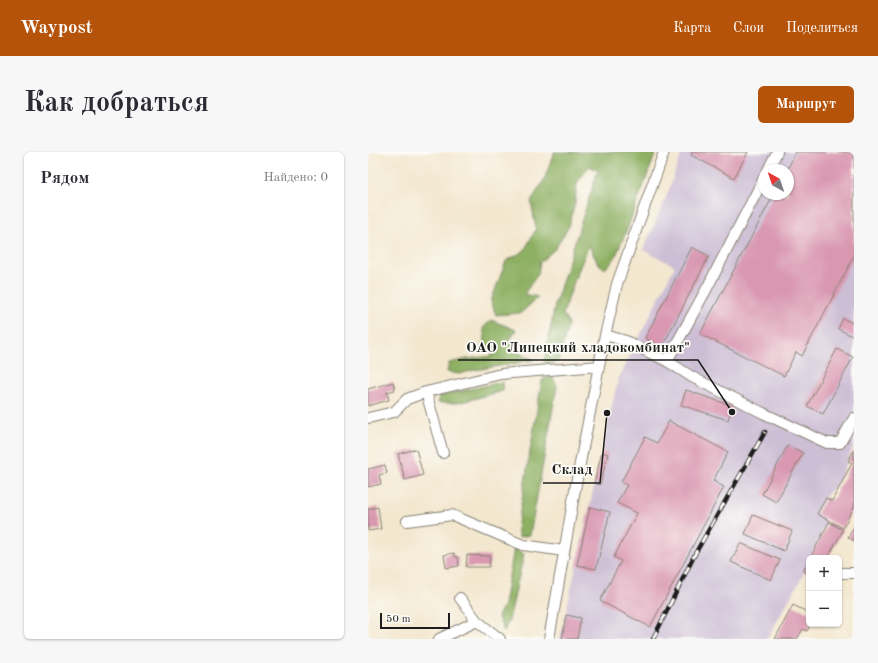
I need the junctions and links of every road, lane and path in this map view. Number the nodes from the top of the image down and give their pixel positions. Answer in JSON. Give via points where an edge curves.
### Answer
{"nodes":[{"id":1,"x":664,"y":152,"type":"edge"},
{"id":2,"x":777,"y":152,"type":"edge"},
{"id":3,"x":771,"y":164,"type":"edge"},
{"id":4,"x":758,"y":190,"type":"edge"},
{"id":5,"x":605,"y":335,"type":"junction"},
{"id":6,"x":667,"y":361,"type":"junction"},
{"id":7,"x":599,"y":366,"type":"junction"},
{"id":8,"x":426,"y":392,"type":"junction"},
{"id":9,"x":368,"y":418,"type":"edge"},
{"id":10,"x":854,"y":418,"type":"edge"},
{"id":11,"x":443,"y":453,"type":"dead end"},
{"id":12,"x":407,"y":521,"type":"dead end"},
{"id":13,"x":564,"y":552,"type":"junction"},
{"id":14,"x":842,"y":573,"type":"edge"},
{"id":15,"x":854,"y":573,"type":"edge"},
{"id":16,"x":460,"y":598,"type":"dead end"},
{"id":17,"x":477,"y":621,"type":"junction"},
{"id":18,"x":440,"y":639,"type":"edge"},
{"id":19,"x":500,"y":639,"type":"edge"},
{"id":20,"x":549,"y":639,"type":"edge"}],
"edges":[{"from":1,"to":5,"type":"street","via":[[616,284]]},
{"from":2,"to":3,"type":"street"},
{"from":4,"to":6,"type":"street"},
{"from":5,"to":6,"type":"street","via":[[626,341]]},
{"from":5,"to":7,"type":"street"},
{"from":6,"to":10,"type":"street","via":[[763,413],[827,443],[840,443]]},
{"from":7,"to":8,"type":"street","via":[[500,374]]},
{"from":7,"to":13,"type":"street"},
{"from":8,"to":9,"type":"street","via":[[407,399],[394,412]]},
{"from":8,"to":11,"type":"street"},
{"from":12,"to":13,"type":"street","via":[[452,515],[523,545]]},
{"from":13,"to":20,"type":"street"},
{"from":14,"to":15,"type":"street"},
{"from":16,"to":17,"type":"street"},
{"from":17,"to":18,"type":"street"},
{"from":17,"to":19,"type":"street"}]}
